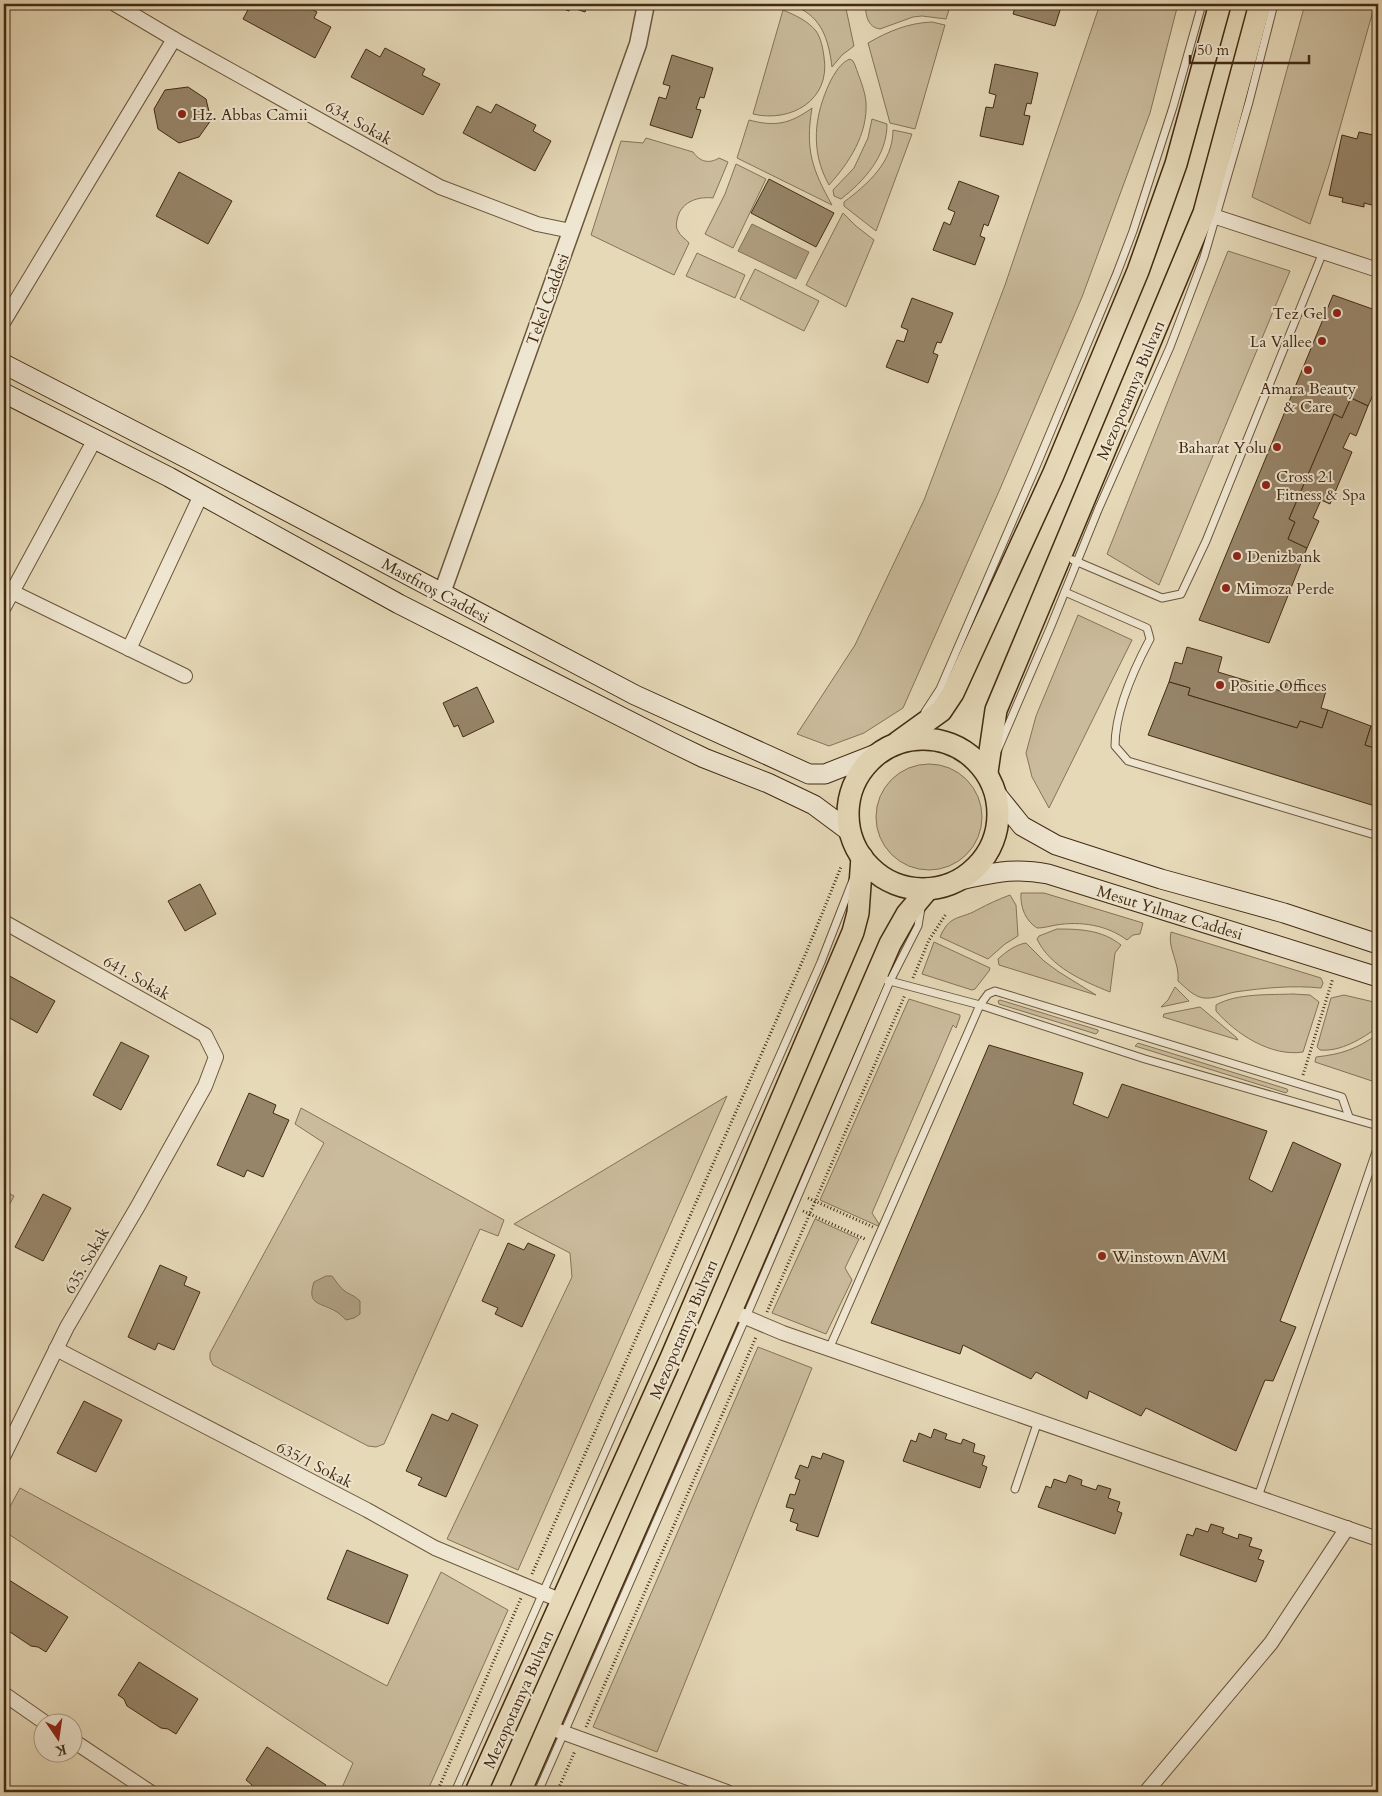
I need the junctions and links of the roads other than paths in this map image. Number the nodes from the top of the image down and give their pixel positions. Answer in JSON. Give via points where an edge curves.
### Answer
{"nodes":[{"id":1,"x":115,"y":4,"type":"edge"},
{"id":2,"x":646,"y":4,"type":"edge"},
{"id":3,"x":1202,"y":4,"type":"edge"},
{"id":4,"x":1220,"y":4,"type":"edge"},
{"id":5,"x":1260,"y":4,"type":"edge"},
{"id":6,"x":1274,"y":4,"type":"edge"},
{"id":7,"x":174,"y":38,"type":"junction"},
{"id":8,"x":1210,"y":215,"type":"junction"},
{"id":9,"x":571,"y":232,"type":"junction"},
{"id":10,"x":1323,"y":252,"type":"junction"},
{"id":11,"x":1378,"y":270,"type":"edge"},
{"id":12,"x":4,"y":321,"type":"edge"},
{"id":13,"x":4,"y":364,"type":"edge"},
{"id":14,"x":4,"y":393,"type":"edge"},
{"id":15,"x":95,"y":439,"type":"junction"},
{"id":16,"x":201,"y":494,"type":"junction"},
{"id":17,"x":1069,"y":558,"type":"junction"},
{"id":18,"x":8,"y":590,"type":"edge"},
{"id":19,"x":1065,"y":592,"type":"junction"},
{"id":20,"x":442,"y":593,"type":"junction"},
{"id":21,"x":4,"y":607,"type":"edge"},
{"id":22,"x":129,"y":649,"type":"junction"},
{"id":23,"x":185,"y":676,"type":"dead end"},
{"id":24,"x":898,"y":742,"type":"junction"},
{"id":25,"x":876,"y":754,"type":"junction"},
{"id":26,"x":987,"y":772,"type":"junction"},
{"id":27,"x":997,"y":794,"type":"junction"},
{"id":28,"x":849,"y":831,"type":"junction"},
{"id":29,"x":1378,"y":836,"type":"edge"},
{"id":30,"x":854,"y":862,"type":"junction"},
{"id":31,"x":960,"y":880,"type":"junction"},
{"id":32,"x":926,"y":891,"type":"junction"},
{"id":33,"x":4,"y":922,"type":"edge"},
{"id":34,"x":1378,"y":944,"type":"edge"},
{"id":35,"x":1378,"y":977,"type":"edge"},
{"id":36,"x":883,"y":979,"type":"junction"},
{"id":37,"x":980,"y":1005,"type":"junction"},
{"id":38,"x":205,"y":1086,"type":"joint"},
{"id":39,"x":1349,"y":1117,"type":"junction"},
{"id":40,"x":1378,"y":1126,"type":"edge"},
{"id":41,"x":1378,"y":1146,"type":"edge"},
{"id":42,"x":738,"y":1314,"type":"junction"},
{"id":43,"x":829,"y":1348,"type":"junction"},
{"id":44,"x":56,"y":1349,"type":"junction"},
{"id":45,"x":1038,"y":1421,"type":"junction"},
{"id":46,"x":4,"y":1455,"type":"edge"},
{"id":47,"x":1015,"y":1489,"type":"dead end"},
{"id":48,"x":1258,"y":1497,"type":"junction"},
{"id":49,"x":1347,"y":1528,"type":"junction"},
{"id":50,"x":1378,"y":1539,"type":"edge"},
{"id":51,"x":553,"y":1597,"type":"junction"},
{"id":52,"x":4,"y":1694,"type":"edge"},
{"id":53,"x":33,"y":1714,"type":"edge"},
{"id":54,"x":556,"y":1730,"type":"junction"},
{"id":55,"x":82,"y":1747,"type":"edge"},
{"id":56,"x":150,"y":1792,"type":"edge"},
{"id":57,"x":455,"y":1792,"type":"edge"},
{"id":58,"x":476,"y":1792,"type":"edge"},
{"id":59,"x":520,"y":1792,"type":"edge"},
{"id":60,"x":538,"y":1792,"type":"edge"},
{"id":61,"x":726,"y":1792,"type":"edge"},
{"id":62,"x":1146,"y":1792,"type":"edge"}],
"edges":[{"from":1,"to":7,"type":"street","name":"634. Sokak"},
{"from":2,"to":9,"type":"street","name":"Tekel Caddesi","via":[[638,44]]},
{"from":3,"to":24,"type":"lane","via":[[1139,214],[1096,326],[940,689],[931,705]]},
{"from":4,"to":24,"type":"main road","via":[[1165,197],[1138,271],[1053,475],[953,693],[940,711]]},
{"from":5,"to":8,"type":"main road","name":"Mezopotamya Bulvarı"},
{"from":6,"to":8,"type":"lane","via":[[1249,102]]},
{"from":7,"to":9,"type":"street","name":"634. Sokak","via":[[440,187],[537,224]]},
{"from":7,"to":12,"type":"street"},
{"from":8,"to":10,"type":"street"},
{"from":8,"to":17,"type":"main road","name":"Mezopotamya Bulvarı"},
{"from":9,"to":20,"type":"street","name":"Tekel Caddesi"},
{"from":10,"to":11,"type":"street"},
{"from":10,"to":17,"type":"lane","via":[[1210,532],[1181,594],[1162,598]]},
{"from":13,"to":20,"type":"main road","name":"Mastfıroş Caddesi"},
{"from":14,"to":15,"type":"main road","name":"Mastfıroş Caddesi"},
{"from":15,"to":16,"type":"main road","name":"Mastfıroş Caddesi"},
{"from":15,"to":18,"type":"street"},
{"from":16,"to":22,"type":"street"},
{"from":16,"to":28,"type":"main road","name":"Mastfıroş Caddesi","via":[[399,604],[671,742],[814,805]]},
{"from":17,"to":19,"type":"lane"},
{"from":17,"to":26,"type":"main road","name":"Mezopotamya Bulvarı","via":[[996,710]]},
{"from":18,"to":21,"type":"street"},
{"from":18,"to":22,"type":"street"},
{"from":19,"to":26,"type":"lane"},
{"from":19,"to":29,"type":"lane","via":[[1147,628],[1150,639],[1136,665],[1115,729],[1115,746],[1128,761]]},
{"from":20,"to":25,"type":"main road","name":"Mastfıroş Caddesi","via":[[634,695],[809,774],[825,774]]},
{"from":22,"to":23,"type":"street"},
{"from":24,"to":25,"type":"main road"},
{"from":24,"to":26,"type":"main road","via":[[923,738],[948,742],[970,754]]},
{"from":25,"to":28,"type":"main road","via":[[861,769],[851,788],[847,809]]},
{"from":26,"to":27,"type":"main road"},
{"from":27,"to":31,"type":"main road","via":[[999,819],[993,844],[979,864]]},
{"from":27,"to":34,"type":"main road","name":"Mesut Yılmaz Caddesi","via":[[1022,826],[1056,845]]},
{"from":28,"to":30,"type":"main road","via":[[856,851]]},
{"from":30,"to":32,"type":"main road","via":[[890,882]]},
{"from":30,"to":51,"type":"main road","name":"Mezopotamya Bulvarı","via":[[858,912],[853,932],[671,1358]]},
{"from":31,"to":32,"type":"main road"},
{"from":31,"to":35,"type":"main road","name":"Mesut Yılmaz Caddesi","via":[[1006,870],[1048,874]]},
{"from":32,"to":36,"type":"main road","via":[[907,914],[890,944]]},
{"from":33,"to":38,"type":"street","name":"641. Sokak","via":[[205,1035],[216,1057]]},
{"from":36,"to":37,"type":"lane"},
{"from":36,"to":42,"type":"main road"},
{"from":37,"to":39,"type":"lane","via":[[1145,1059]]},
{"from":37,"to":39,"type":"lane","via":[[995,990],[1342,1097]]},
{"from":37,"to":43,"type":"lane"},
{"from":38,"to":44,"type":"street","name":"635. Sokak"},
{"from":39,"to":40,"type":"lane"},
{"from":41,"to":48,"type":"lane"},
{"from":42,"to":43,"type":"street"},
{"from":42,"to":54,"type":"main road"},
{"from":43,"to":45,"type":"street"},
{"from":44,"to":46,"type":"street","name":"635. Sokak"},
{"from":44,"to":51,"type":"street","name":"635/1 Sokak","via":[[435,1548]]},
{"from":45,"to":47,"type":"lane"},
{"from":45,"to":48,"type":"street"},
{"from":48,"to":49,"type":"street"},
{"from":49,"to":50,"type":"street"},
{"from":49,"to":62,"type":"street","via":[[1271,1643]]},
{"from":51,"to":57,"type":"lane"},
{"from":51,"to":58,"type":"main road","name":"Mezopotamya Bulvarı"},
{"from":52,"to":53,"type":"street"},
{"from":54,"to":59,"type":"main road"},
{"from":54,"to":60,"type":"lane"},
{"from":54,"to":61,"type":"street"},
{"from":55,"to":56,"type":"street"}]}
